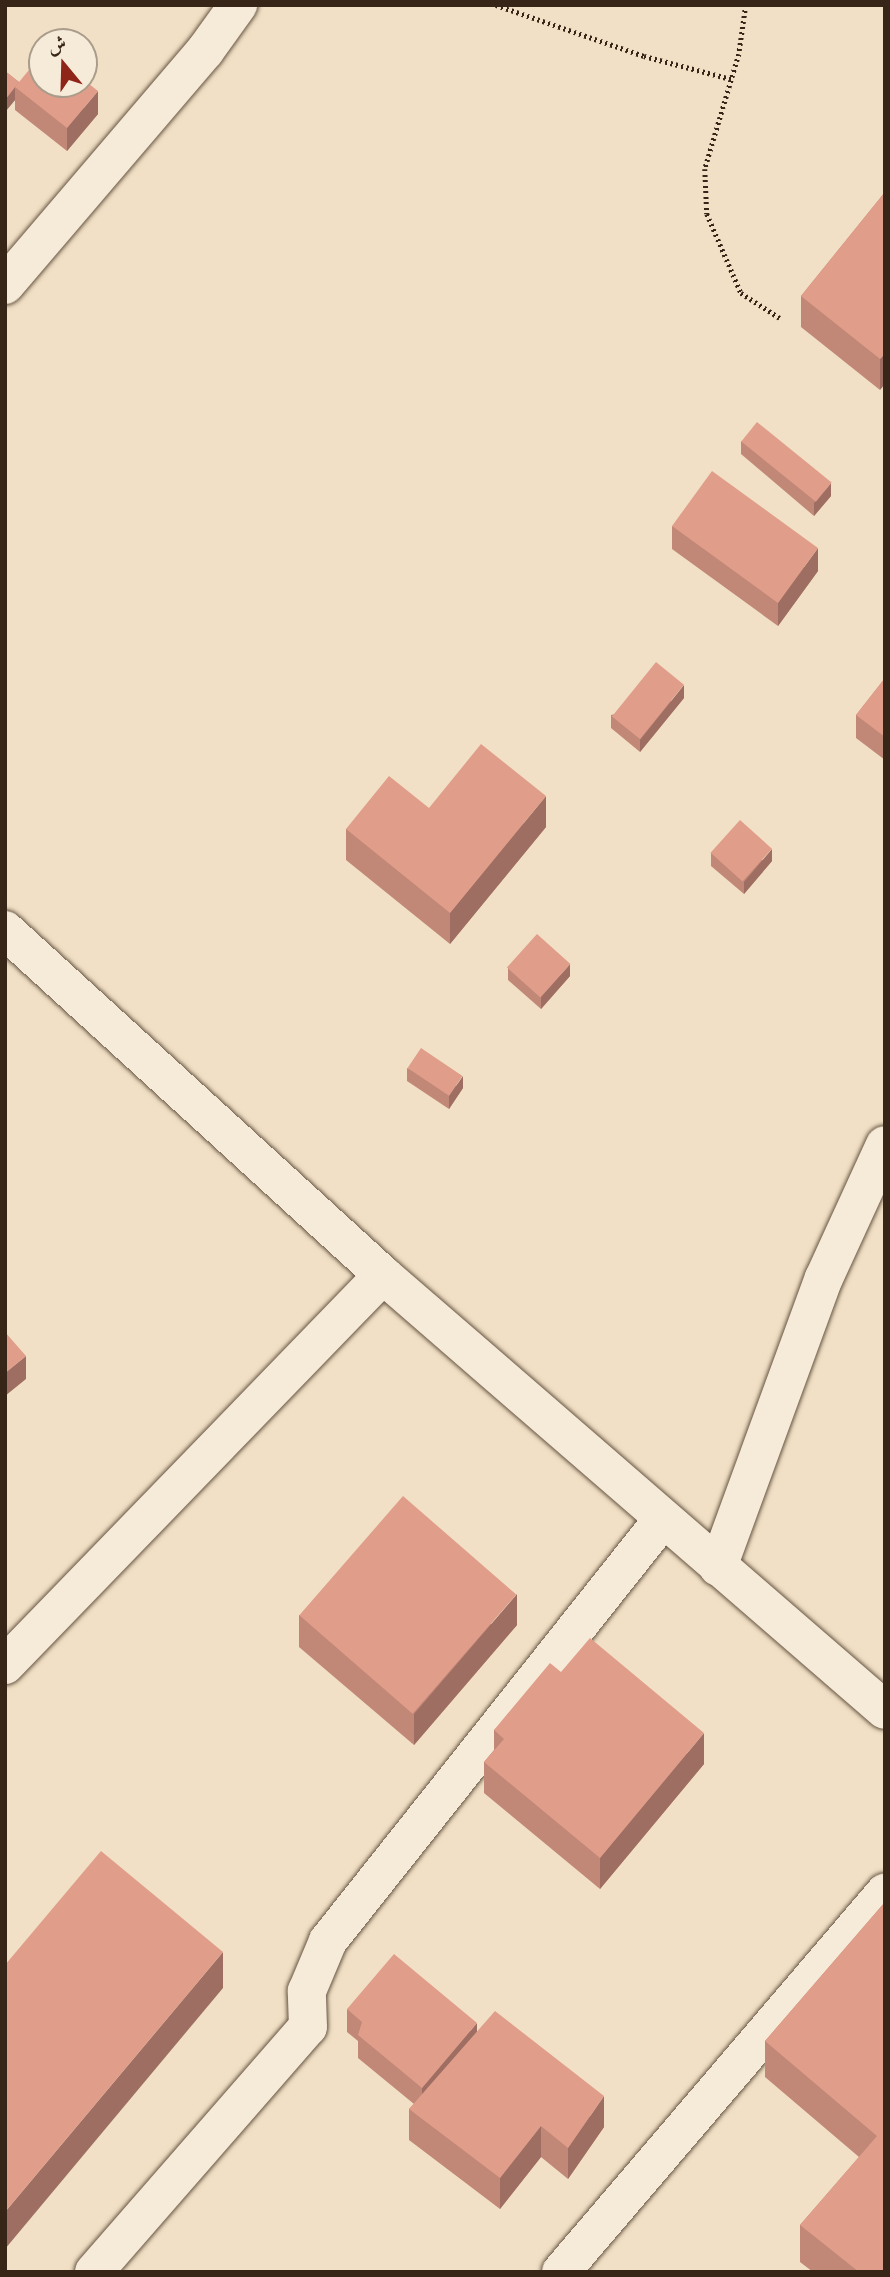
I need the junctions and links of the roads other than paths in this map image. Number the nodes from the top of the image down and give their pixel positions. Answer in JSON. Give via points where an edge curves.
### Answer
{"nodes":[{"id":1,"x":238,"y":5,"type":"edge"},
{"id":2,"x":5,"y":285,"type":"edge"},
{"id":3,"x":5,"y":930,"type":"edge"},
{"id":4,"x":885,"y":1145,"type":"edge"},
{"id":5,"x":383,"y":1275,"type":"junction"},
{"id":6,"x":663,"y":1519,"type":"junction"},
{"id":7,"x":718,"y":1567,"type":"junction"},
{"id":8,"x":5,"y":1664,"type":"edge"},
{"id":9,"x":885,"y":1710,"type":"edge"},
{"id":10,"x":885,"y":1893,"type":"edge"},
{"id":11,"x":94,"y":2272,"type":"edge"},
{"id":12,"x":561,"y":2272,"type":"edge"}],
"edges":[{"from":1,"to":2,"type":"street","via":[[205,51]]},
{"from":3,"to":5,"type":"street"},
{"from":4,"to":7,"type":"street","via":[[824,1278]]},
{"from":5,"to":6,"type":"street"},
{"from":5,"to":8,"type":"street"},
{"from":6,"to":7,"type":"street"},
{"from":6,"to":11,"type":"street","via":[[328,1941],[307,1992],[308,2027]]},
{"from":7,"to":9,"type":"street"},
{"from":10,"to":12,"type":"street"}]}
